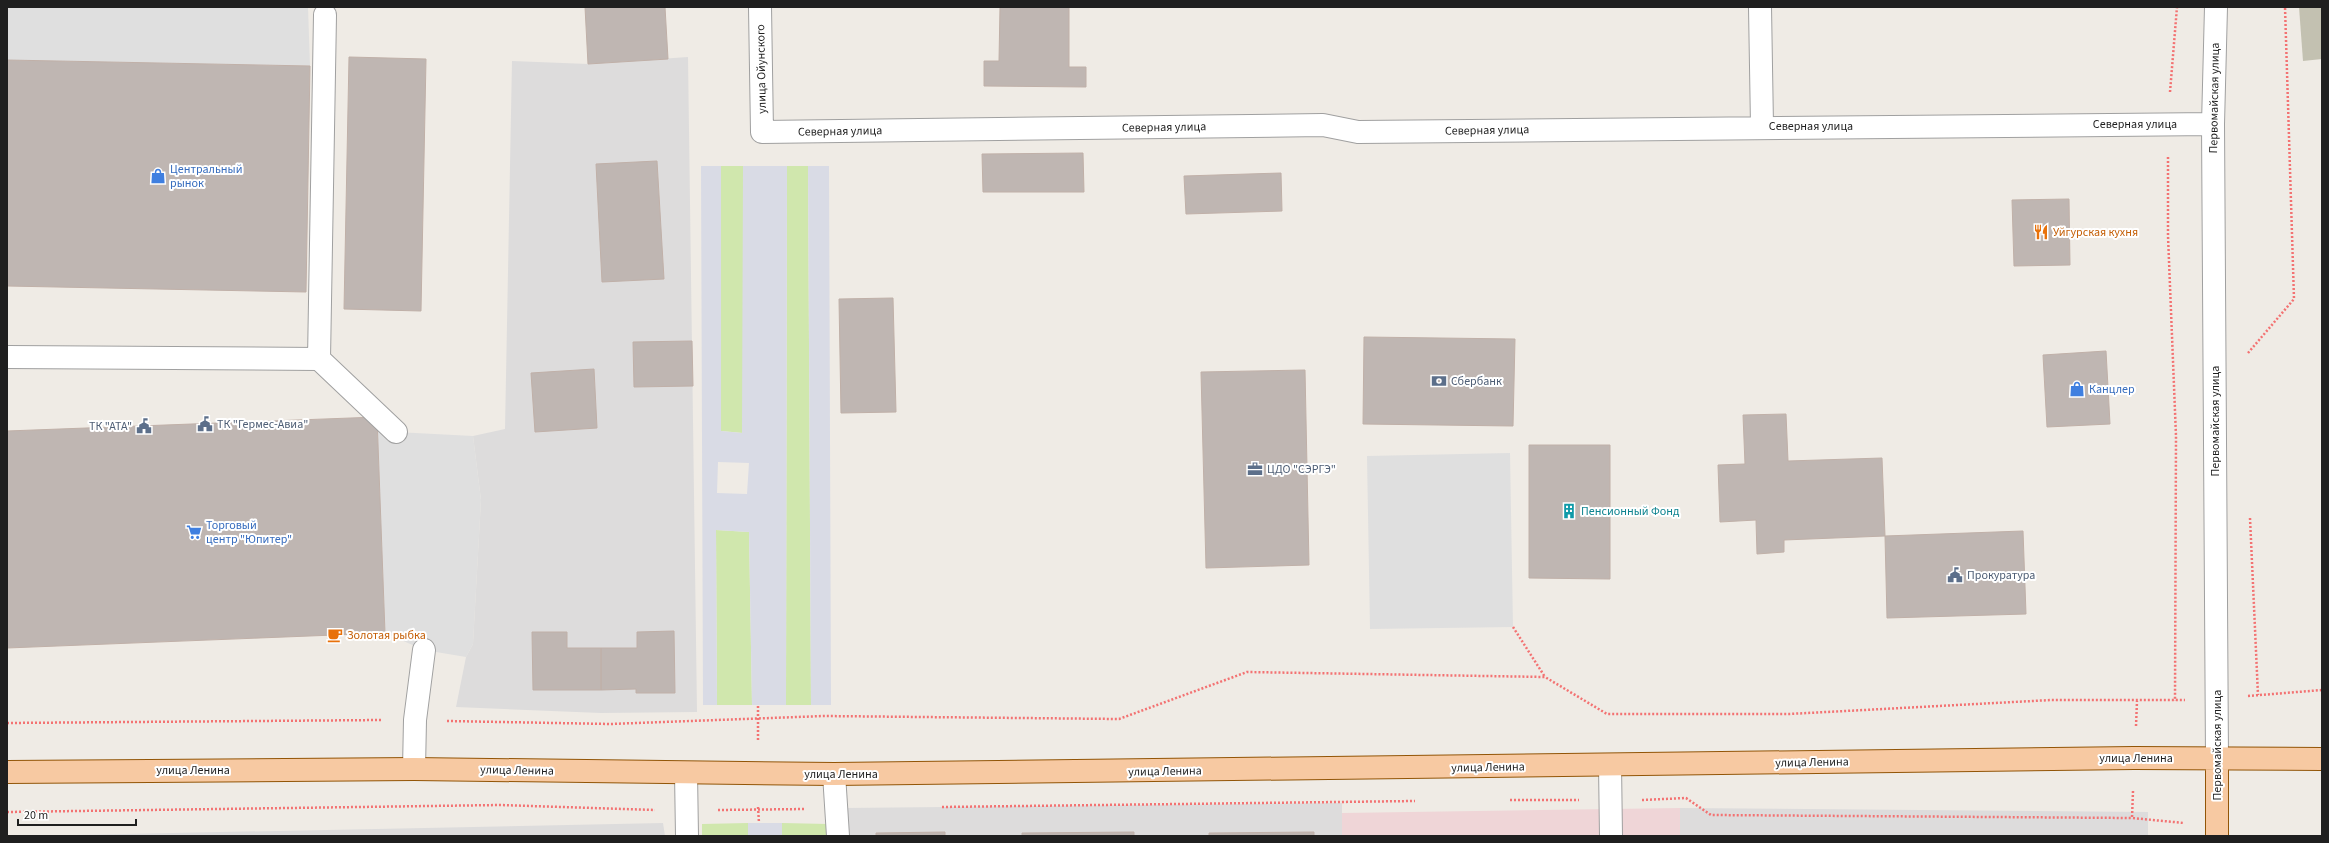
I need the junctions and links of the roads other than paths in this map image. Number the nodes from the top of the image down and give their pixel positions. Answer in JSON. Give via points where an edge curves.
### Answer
{"nodes":[{"id":1,"x":760,"y":7,"type":"edge"},
{"id":2,"x":1760,"y":7,"type":"edge"},
{"id":3,"x":2216,"y":7,"type":"edge"},
{"id":4,"x":325,"y":16,"type":"dead end"},
{"id":5,"x":2213,"y":124,"type":"junction"},
{"id":6,"x":1762,"y":126,"type":"junction"},
{"id":7,"x":762,"y":132,"type":"joint"},
{"id":8,"x":7,"y":357,"type":"edge"},
{"id":9,"x":319,"y":359,"type":"junction"},
{"id":10,"x":396,"y":432,"type":"dead end"},
{"id":11,"x":424,"y":650,"type":"dead end"},
{"id":12,"x":2217,"y":758,"type":"junction"},
{"id":13,"x":2322,"y":759,"type":"edge"},
{"id":14,"x":1610,"y":765,"type":"junction"},
{"id":15,"x":414,"y":769,"type":"junction"},
{"id":16,"x":7,"y":772,"type":"edge"},
{"id":17,"x":686,"y":773,"type":"junction"},
{"id":18,"x":834,"y":774,"type":"junction"},
{"id":19,"x":687,"y":836,"type":"edge"},
{"id":20,"x":838,"y":836,"type":"edge"},
{"id":21,"x":1611,"y":836,"type":"edge"},
{"id":22,"x":2217,"y":836,"type":"edge"}],
"edges":[{"from":1,"to":7,"type":"street","name":"улица Ойунского"},
{"from":2,"to":6,"type":"street"},
{"from":3,"to":5,"type":"street","name":"Первомайская улица"},
{"from":4,"to":9,"type":"street"},
{"from":5,"to":6,"type":"street","name":"Северная улица"},
{"from":5,"to":12,"type":"street","name":"Первомайская улица"},
{"from":6,"to":7,"type":"street","name":"Северная улица","via":[[1358,132],[1323,125]]},
{"from":8,"to":9,"type":"street"},
{"from":9,"to":10,"type":"street"},
{"from":11,"to":15,"type":"street","via":[[414,720]]},
{"from":12,"to":13,"type":"main road","name":"улица Ленина"},
{"from":12,"to":14,"type":"main road","name":"улица Ленина"},
{"from":12,"to":22,"type":"main road","name":"Первомайская улица"},
{"from":14,"to":18,"type":"main road","name":"улица Ленина"},
{"from":14,"to":21,"type":"street"},
{"from":15,"to":16,"type":"main road","name":"улица Ленина"},
{"from":15,"to":17,"type":"main road","name":"улица Ленина"},
{"from":17,"to":18,"type":"main road","name":"улица Ленина"},
{"from":17,"to":19,"type":"street"},
{"from":18,"to":20,"type":"street"}]}
